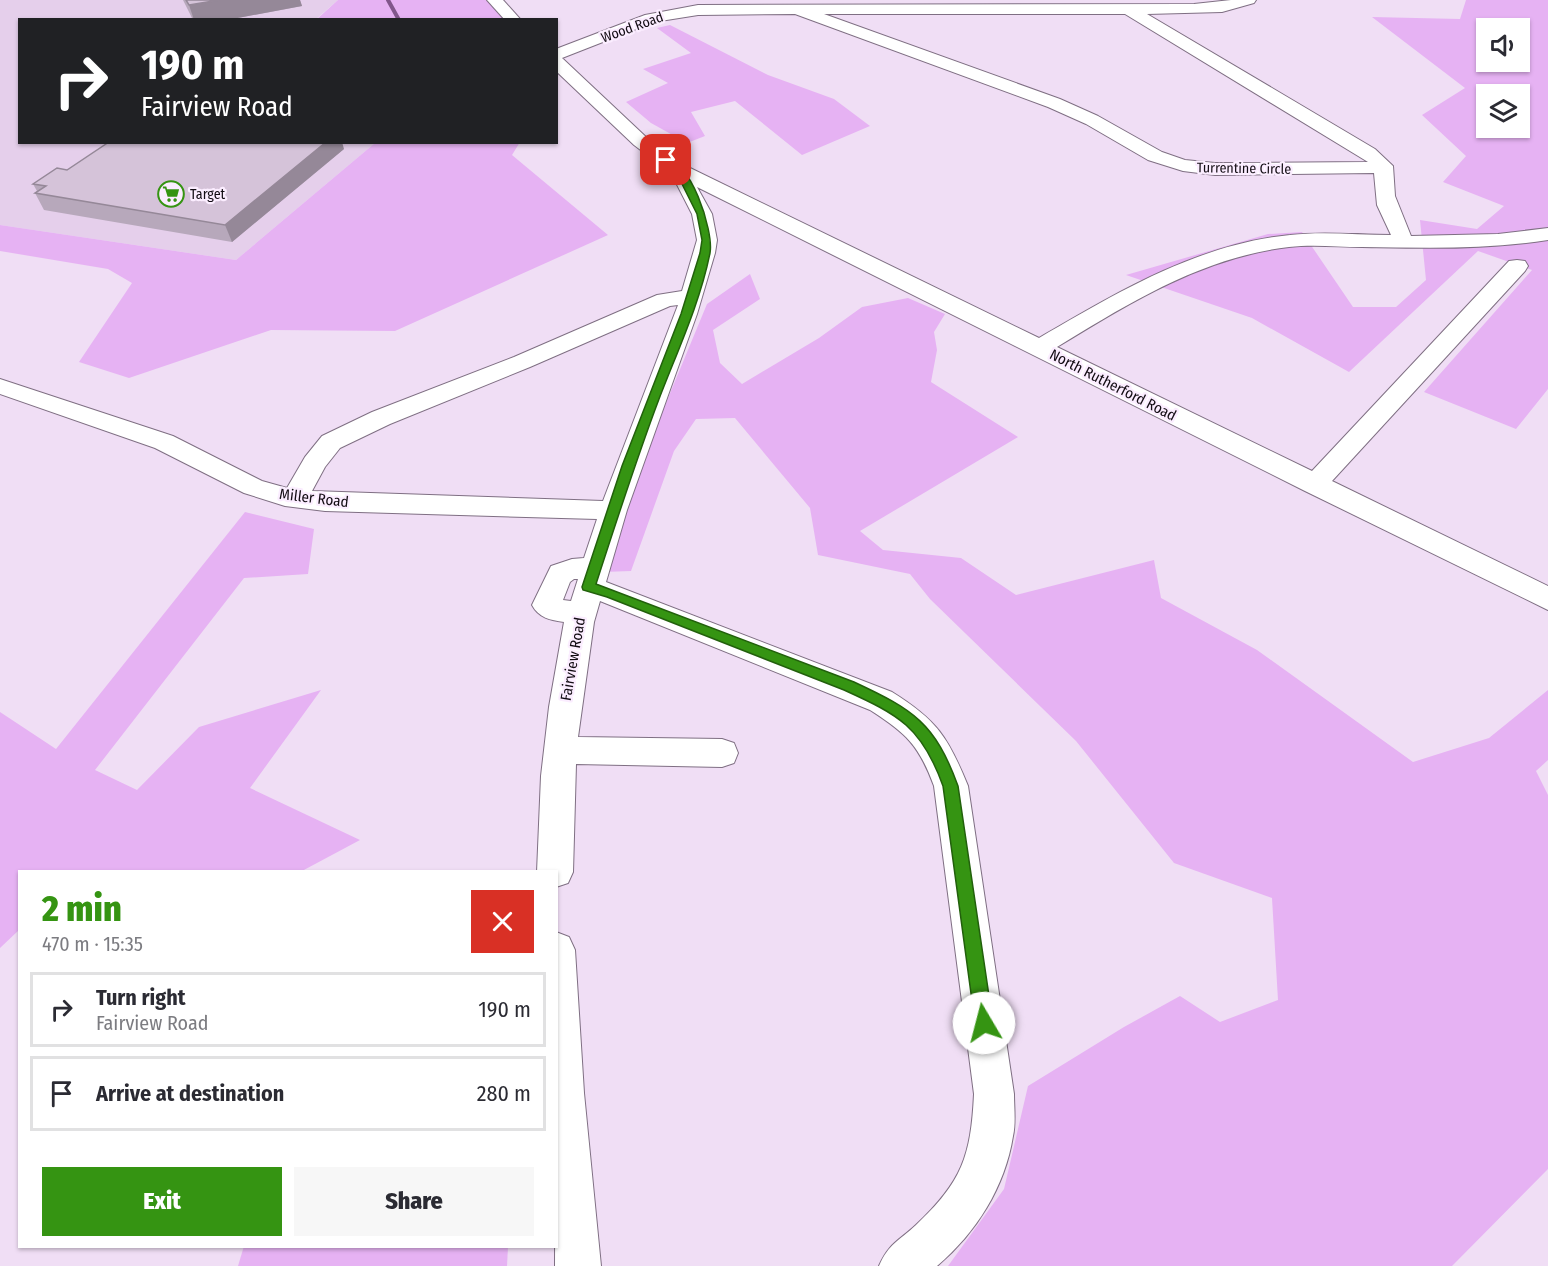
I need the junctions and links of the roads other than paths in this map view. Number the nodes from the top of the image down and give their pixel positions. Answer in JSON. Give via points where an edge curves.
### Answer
{"nodes":[{"id":1,"x":494,"y":0,"type":"edge"},
{"id":2,"x":1250,"y":0,"type":"edge"},
{"id":3,"x":698,"y":5,"type":"edge"},
{"id":4,"x":1130,"y":10,"type":"junction"},
{"id":5,"x":800,"y":11,"type":"junction"},
{"id":6,"x":512,"y":18,"type":"edge"},
{"id":7,"x":558,"y":54,"type":"edge"},
{"id":8,"x":558,"y":63,"type":"edge"},
{"id":9,"x":1384,"y":166,"type":"junction"},
{"id":10,"x":679,"y":170,"type":"junction"},
{"id":11,"x":1548,"y":234,"type":"edge"},
{"id":12,"x":1404,"y":241,"type":"junction"},
{"id":13,"x":1517,"y":266,"type":"dead end"},
{"id":14,"x":691,"y":297,"type":"junction"},
{"id":15,"x":1039,"y":348,"type":"junction"},
{"id":16,"x":0,"y":386,"type":"edge"},
{"id":17,"x":1314,"y":485,"type":"junction"},
{"id":18,"x":295,"y":498,"type":"junction"},
{"id":19,"x":613,"y":510,"type":"junction"},
{"id":20,"x":588,"y":590,"type":"junction"},
{"id":21,"x":1548,"y":599,"type":"edge"},
{"id":22,"x":561,"y":750,"type":"junction"},
{"id":23,"x":722,"y":753,"type":"dead end"},
{"id":24,"x":555,"y":870,"type":"edge"},
{"id":25,"x":558,"y":986,"type":"edge"},
{"id":26,"x":578,"y":1266,"type":"edge"},
{"id":27,"x":902,"y":1266,"type":"edge"}],
"edges":[{"from":1,"to":6,"type":"street"},
{"from":2,"to":4,"type":"street","name":"Wood Road","via":[[1210,8]]},
{"from":3,"to":5,"type":"street","name":"Wood Road"},
{"from":3,"to":7,"type":"street","name":"Wood Road","via":[[650,18]]},
{"from":4,"to":5,"type":"street","name":"Wood Road"},
{"from":4,"to":9,"type":"street"},
{"from":5,"to":9,"type":"street","name":"Turrentine Circle","via":[[1054,103],[1155,156],[1183,165],[1215,169]]},
{"from":8,"to":10,"type":"street","name":"Fairview Road","via":[[640,141]]},
{"from":9,"to":12,"type":"street","via":[[1384,197]]},
{"from":10,"to":14,"type":"street","name":"Fairview Road","via":[[706,228],[705,253]]},
{"from":10,"to":15,"type":"street","name":"North Rutherford Road"},
{"from":11,"to":12,"type":"street","via":[[1450,242]]},
{"from":12,"to":15,"type":"street","via":[[1289,241],[1206,260],[1140,288]]},
{"from":13,"to":17,"type":"street"},
{"from":14,"to":18,"type":"street","via":[[665,300],[331,442]]},
{"from":14,"to":19,"type":"street","name":"Fairview Road"},
{"from":15,"to":17,"type":"street","name":"North Rutherford Road"},
{"from":16,"to":18,"type":"street","name":"Miller Road","via":[[117,424],[164,442],[252,487]]},
{"from":17,"to":21,"type":"street","name":"North Rutherford Road"},
{"from":18,"to":19,"type":"street","name":"Miller Road"},
{"from":19,"to":20,"type":"street","name":"Fairview Road"},
{"from":20,"to":22,"type":"street","name":"Fairview Road","via":[[565,707]]},
{"from":20,"to":27,"type":"street","via":[[633,602],[881,701],[916,725],[939,755],[951,786],[965,882],[994,1094],[993,1134],[985,1167],[961,1210]]},
{"from":22,"to":23,"type":"street"},
{"from":22,"to":24,"type":"street","name":"Fairview Road"},
{"from":25,"to":26,"type":"street"}]}
